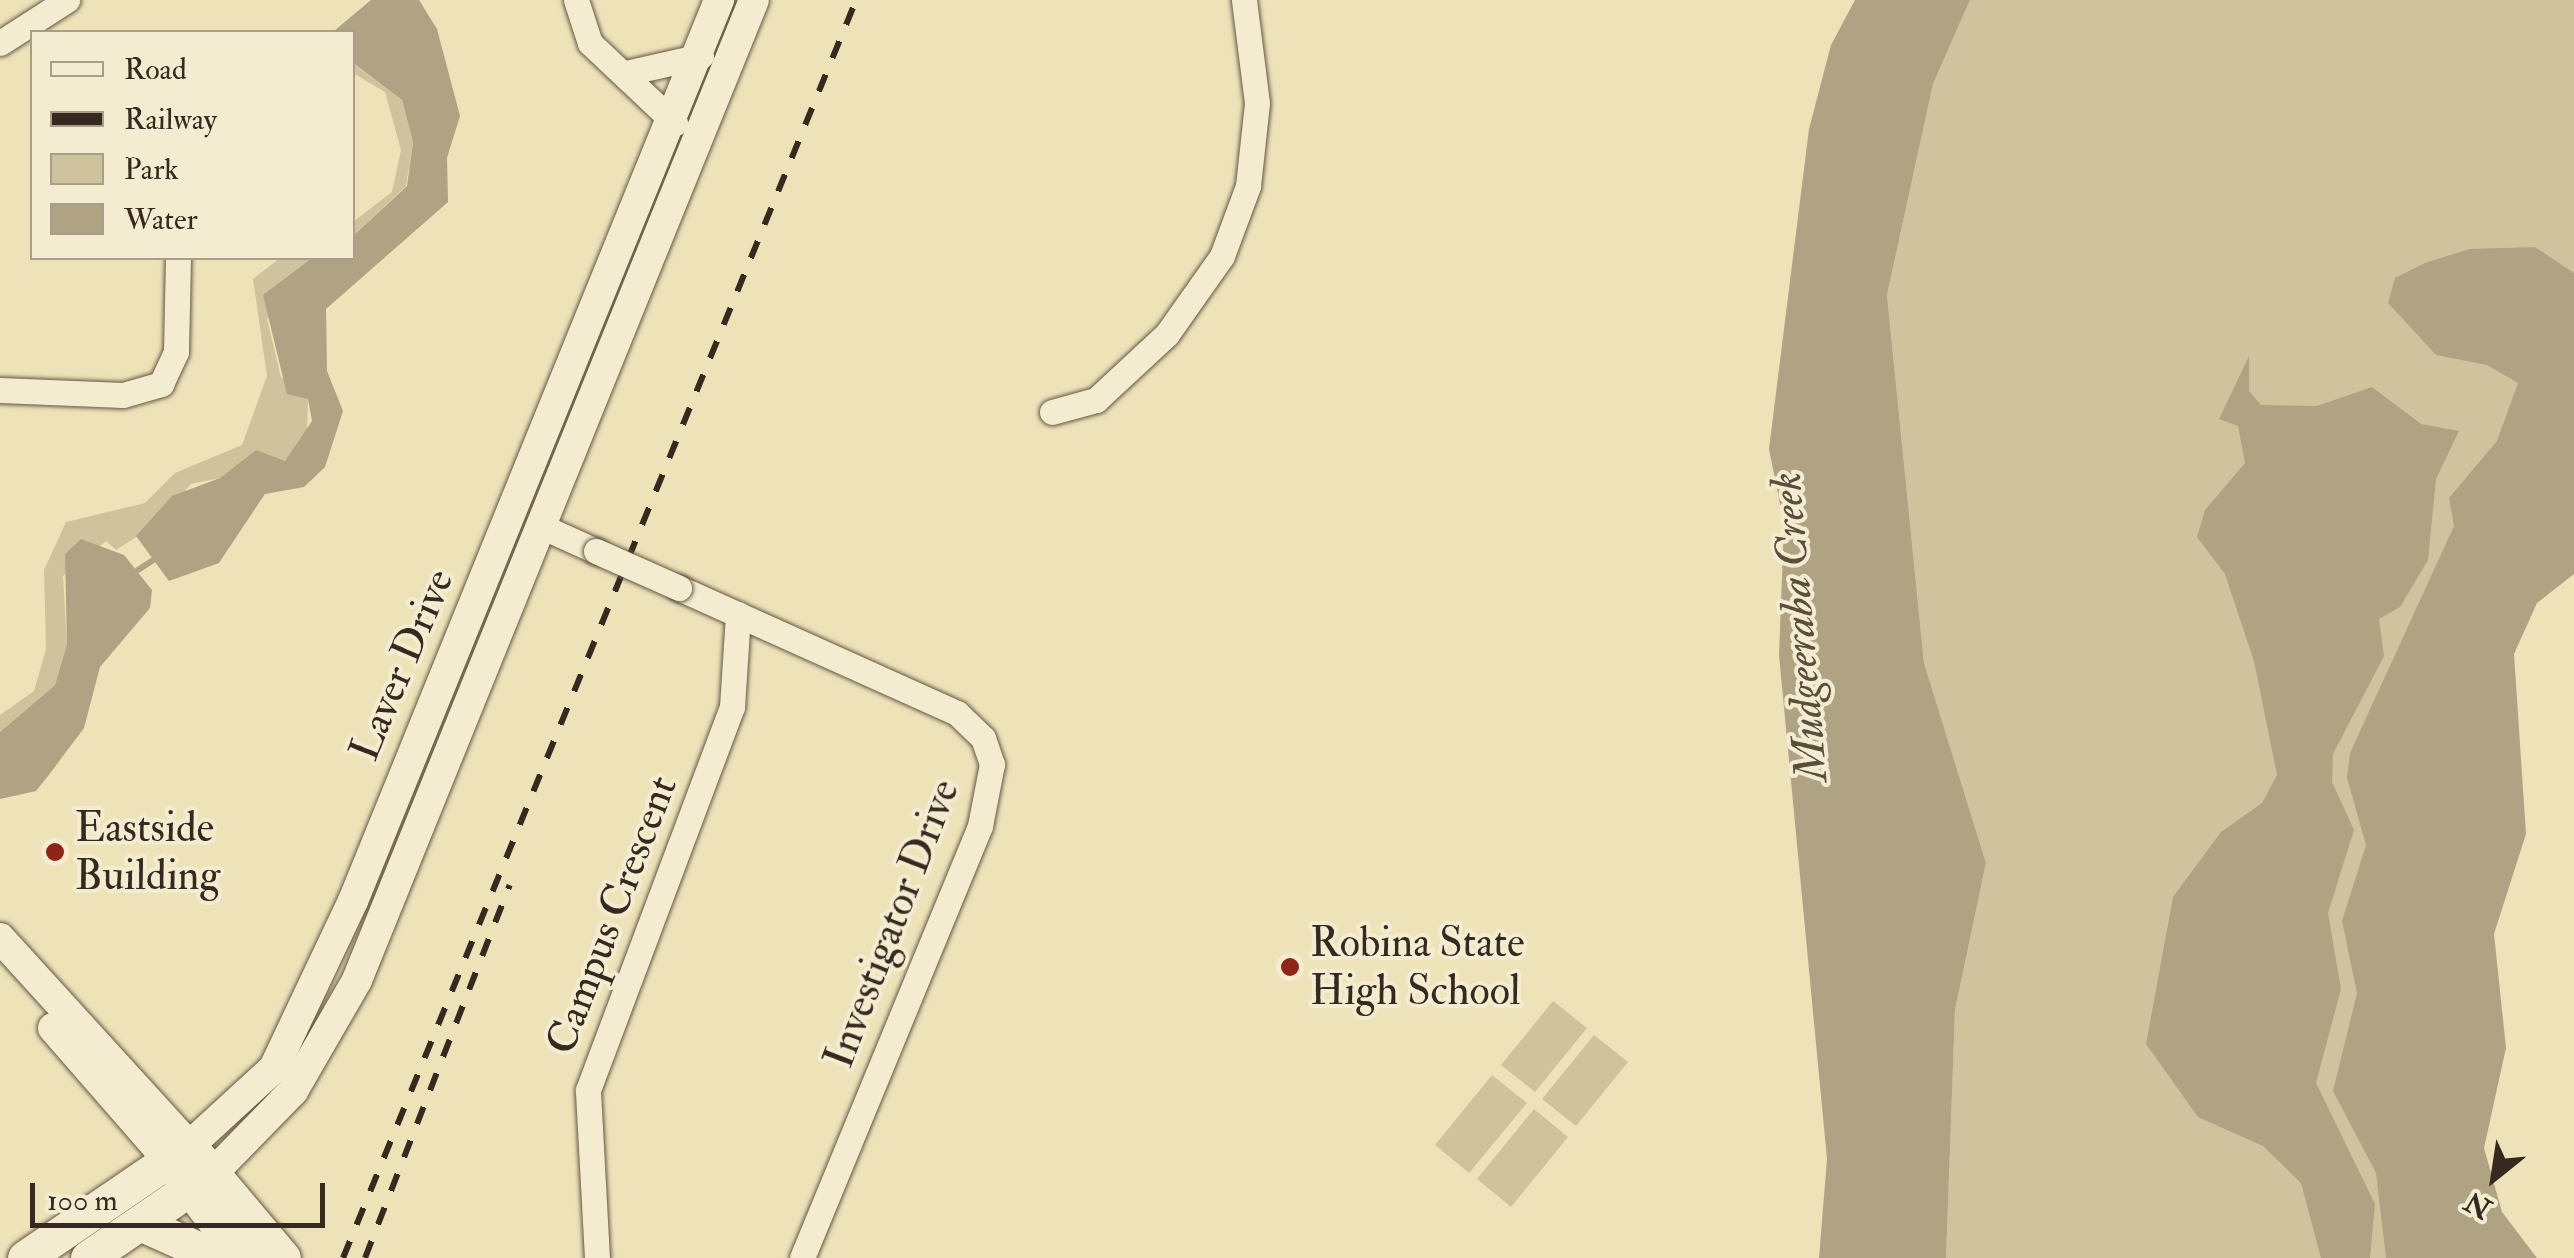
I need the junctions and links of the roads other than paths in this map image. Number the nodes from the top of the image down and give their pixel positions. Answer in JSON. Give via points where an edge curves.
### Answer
{"nodes":[{"id":1,"x":66,"y":0,"type":"edge"},
{"id":2,"x":576,"y":0,"type":"edge"},
{"id":3,"x":719,"y":0,"type":"edge"},
{"id":4,"x":754,"y":0,"type":"edge"},
{"id":5,"x":1244,"y":0,"type":"edge"},
{"id":6,"x":0,"y":43,"type":"edge"},
{"id":7,"x":701,"y":56,"type":"junction"},
{"id":8,"x":626,"y":74,"type":"junction"},
{"id":9,"x":675,"y":123,"type":"junction"},
{"id":10,"x":178,"y":260,"type":"edge"},
{"id":11,"x":0,"y":390,"type":"edge"},
{"id":12,"x":1052,"y":412,"type":"dead end"},
{"id":13,"x":543,"y":527,"type":"junction"},
{"id":14,"x":738,"y":614,"type":"junction"},
{"id":15,"x":769,"y":628,"type":"junction"},
{"id":16,"x":737,"y":665,"type":"junction"},
{"id":17,"x":0,"y":938,"type":"edge"},
{"id":18,"x":0,"y":968,"type":"edge"},
{"id":19,"x":179,"y":1154,"type":"junction"},
{"id":20,"x":203,"y":1180,"type":"junction"},
{"id":21,"x":140,"y":1223,"type":"junction"},
{"id":22,"x":26,"y":1258,"type":"edge"},
{"id":23,"x":88,"y":1258,"type":"edge"},
{"id":24,"x":218,"y":1258,"type":"edge"},
{"id":25,"x":243,"y":1258,"type":"edge"},
{"id":26,"x":283,"y":1258,"type":"edge"},
{"id":27,"x":597,"y":1258,"type":"edge"},
{"id":28,"x":802,"y":1258,"type":"edge"}],
"edges":[{"from":1,"to":6,"type":"street"},
{"from":2,"to":8,"type":"street","via":[[590,44]]},
{"from":3,"to":7,"type":"street","name":"Laver Drive"},
{"from":4,"to":13,"type":"street","name":"Laver Drive"},
{"from":5,"to":12,"type":"street","via":[[1257,104],[1248,186],[1222,256],[1167,334],[1110,387]]},
{"from":7,"to":8,"type":"street"},
{"from":7,"to":9,"type":"street","name":"Laver Drive"},
{"from":8,"to":9,"type":"street"},
{"from":9,"to":19,"type":"street","name":"Laver Drive","via":[[297,1030],[257,1087]]},
{"from":10,"to":11,"type":"street","via":[[176,352],[160,384],[138,394]]},
{"from":13,"to":14,"type":"street","name":"Investigator Drive","bridge":true},
{"from":13,"to":20,"type":"street","name":"Laver Drive","via":[[342,1012],[286,1100]]},
{"from":14,"to":15,"type":"street","name":"Investigator Drive"},
{"from":14,"to":16,"type":"street","name":"Campus Crescent"},
{"from":15,"to":16,"type":"street","name":"Campus Crescent"},
{"from":15,"to":28,"type":"street","name":"Investigator Drive","via":[[957,712],[984,738],[992,764],[980,826]]},
{"from":16,"to":27,"type":"street","name":"Campus Crescent","via":[[704,791],[592,1072],[586,1130]]},
{"from":17,"to":19,"type":"street"},
{"from":18,"to":19,"type":"street"},
{"from":19,"to":20,"type":"main road"},
{"from":19,"to":22,"type":"main road","name":"Laver Drive"},
{"from":20,"to":21,"type":"main road","name":"Laver Drive"},
{"from":20,"to":25,"type":"main road"},
{"from":20,"to":26,"type":"main road"},
{"from":21,"to":23,"type":"main road","name":"Laver Drive"},
{"from":21,"to":24,"type":"main road"}]}
